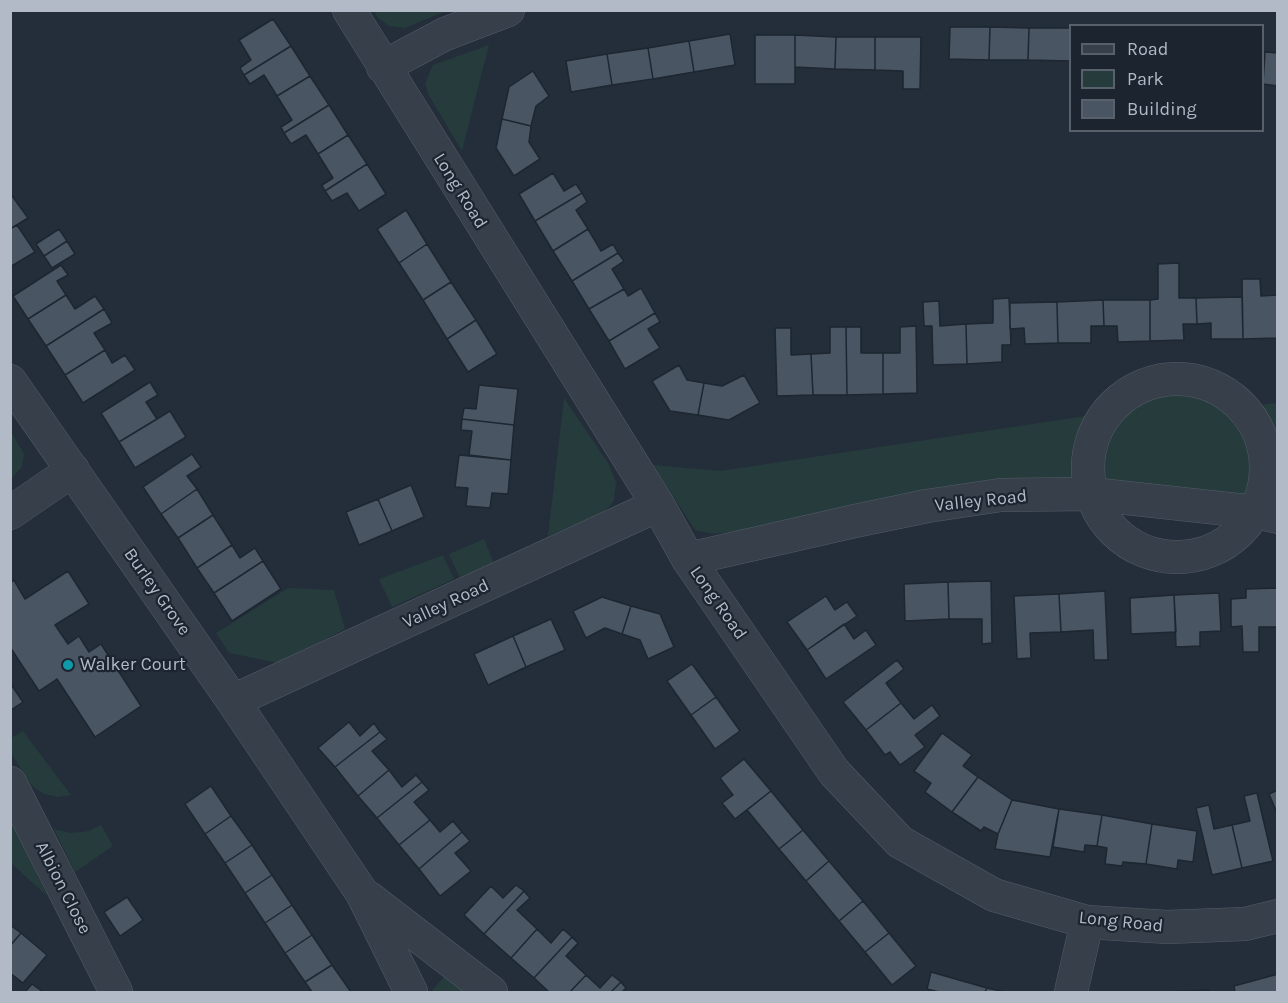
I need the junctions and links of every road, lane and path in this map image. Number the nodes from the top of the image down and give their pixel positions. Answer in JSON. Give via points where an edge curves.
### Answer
{"nodes":[{"id":1,"x":349,"y":10,"type":"edge"},
{"id":2,"x":508,"y":10,"type":"edge"},
{"id":3,"x":383,"y":67,"type":"junction"},
{"id":4,"x":10,"y":381,"type":"edge"},
{"id":5,"x":73,"y":471,"type":"junction"},
{"id":6,"x":1090,"y":494,"type":"junction"},
{"id":7,"x":658,"y":505,"type":"junction"},
{"id":8,"x":10,"y":513,"type":"edge"},
{"id":9,"x":1267,"y":514,"type":"edge"},
{"id":10,"x":688,"y":559,"type":"junction"},
{"id":11,"x":232,"y":701,"type":"junction"},
{"id":12,"x":10,"y":783,"type":"edge"},
{"id":13,"x":362,"y":893,"type":"junction"},
{"id":14,"x":1278,"y":916,"type":"edge"},
{"id":15,"x":1087,"y":922,"type":"junction"},
{"id":16,"x":116,"y":993,"type":"edge"},
{"id":17,"x":411,"y":993,"type":"edge"},
{"id":18,"x":491,"y":993,"type":"edge"},
{"id":19,"x":1071,"y":993,"type":"edge"}],
"edges":[{"from":1,"to":3,"type":"street","name":"Long Road"},
{"from":2,"to":3,"type":"street","via":[[446,34]]},
{"from":3,"to":7,"type":"street","name":"Long Road"},
{"from":4,"to":5,"type":"street","name":"Burley Grove"},
{"from":5,"to":8,"type":"street"},
{"from":5,"to":11,"type":"street","name":"Burley Grove"},
{"from":6,"to":9,"type":"street","name":"Valley Road"},
{"from":6,"to":9,"type":"street","via":[[1105,524],[1133,547],[1171,558],[1208,553]]},
{"from":6,"to":9,"type":"street","via":[[1086,462],[1091,438],[1110,406],[1143,384],[1177,378],[1212,385],[1240,403],[1258,429],[1267,466],[1262,497]]},
{"from":6,"to":10,"type":"street","name":"Valley Road","via":[[1000,495]]},
{"from":7,"to":10,"type":"street","name":"Long Road"},
{"from":7,"to":11,"type":"street","name":"Valley Road"},
{"from":10,"to":15,"type":"street","name":"Long Road","via":[[834,772],[900,842],[994,895]]},
{"from":11,"to":13,"type":"street","name":"Burley Grove"},
{"from":12,"to":16,"type":"street","name":"Albion Close"},
{"from":13,"to":17,"type":"street","name":"Burley Grove"},
{"from":13,"to":18,"type":"street","name":"Burley Grove"},
{"from":14,"to":15,"type":"street","name":"Long Road","via":[[1245,924],[1167,927]]},
{"from":15,"to":19,"type":"street"}]}
